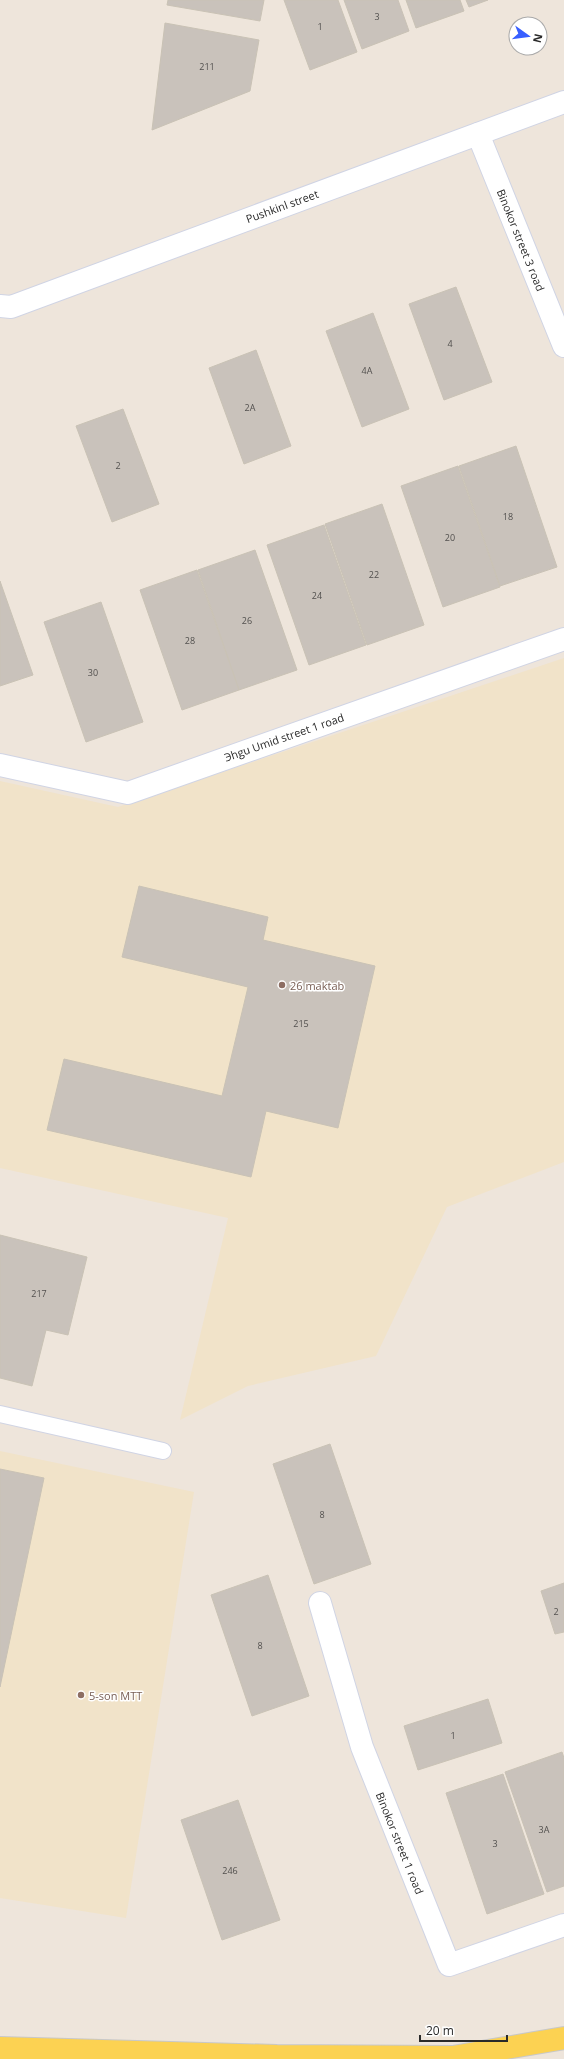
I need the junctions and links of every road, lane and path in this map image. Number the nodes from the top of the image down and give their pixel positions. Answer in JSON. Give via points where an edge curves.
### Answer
{"nodes":[{"id":1,"x":564,"y":102,"type":"edge"},
{"id":2,"x":478,"y":134,"type":"junction"},
{"id":3,"x":0,"y":306,"type":"edge"},
{"id":4,"x":564,"y":346,"type":"edge"},
{"id":5,"x":564,"y":639,"type":"edge"},
{"id":6,"x":0,"y":765,"type":"edge"},
{"id":7,"x":0,"y":1414,"type":"edge"},
{"id":8,"x":163,"y":1451,"type":"dead end"},
{"id":9,"x":320,"y":1603,"type":"dead end"},
{"id":10,"x":564,"y":1925,"type":"edge"},
{"id":11,"x":564,"y":2038,"type":"edge"},
{"id":12,"x":0,"y":2048,"type":"edge"}],
"edges":[{"from":1,"to":2,"type":"street","name":"Pushkinl street"},
{"from":2,"to":3,"type":"street","name":"Pushkinl street","via":[[11,307]]},
{"from":2,"to":4,"type":"street","name":"Binokor street 3 road"},
{"from":5,"to":6,"type":"street","name":"Эhgu Umid street 1 road","via":[[128,792]]},
{"from":7,"to":8,"type":"lane"},
{"from":9,"to":10,"type":"street","name":"Binokor street 1 road","via":[[362,1747],[449,1965]]},
{"from":11,"to":12,"type":"main road","via":[[453,2057],[277,2056]]}]}
